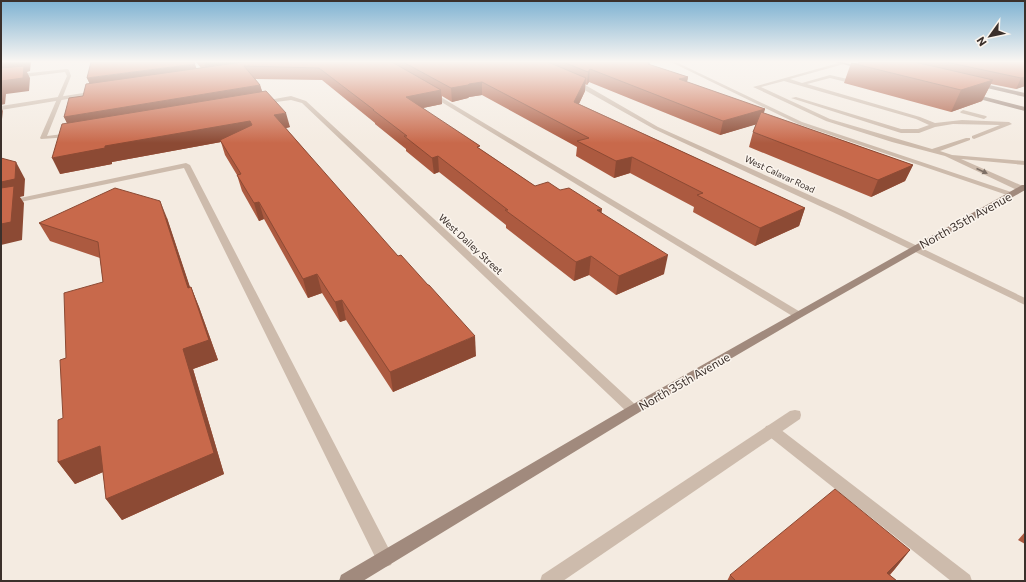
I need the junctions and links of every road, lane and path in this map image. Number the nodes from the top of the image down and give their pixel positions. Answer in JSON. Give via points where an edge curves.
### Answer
{"nodes":[{"id":1,"x":64,"y":89,"type":"edge"},
{"id":2,"x":589,"y":89,"type":"edge"},
{"id":3,"x":730,"y":89,"type":"edge"},
{"id":4,"x":761,"y":89,"type":"edge"},
{"id":5,"x":763,"y":89,"type":"edge"},
{"id":6,"x":819,"y":89,"type":"edge"},
{"id":7,"x":1000,"y":89,"type":"edge"},
{"id":8,"x":426,"y":90,"type":"edge"},
{"id":9,"x":99,"y":93,"type":"edge"},
{"id":10,"x":964,"y":94,"type":"edge"},
{"id":11,"x":1025,"y":95,"type":"edge"},
{"id":12,"x":60,"y":98,"type":"junction"},
{"id":13,"x":256,"y":103,"type":"edge"},
{"id":14,"x":1,"y":108,"type":"edge"},
{"id":15,"x":1025,"y":109,"type":"edge"},
{"id":16,"x":963,"y":112,"type":"edge"},
{"id":17,"x":1009,"y":124,"type":"junction"},
{"id":18,"x":934,"y":125,"type":"junction"},
{"id":19,"x":78,"y":134,"type":"edge"},
{"id":20,"x":933,"y":151,"type":"junction"},
{"id":21,"x":947,"y":155,"type":"junction"},
{"id":22,"x":1025,"y":162,"type":"edge"},
{"id":23,"x":1023,"y":188,"type":"edge"},
{"id":24,"x":1013,"y":194,"type":"junction"},
{"id":25,"x":1,"y":204,"type":"edge"},
{"id":26,"x":914,"y":249,"type":"junction"},
{"id":27,"x":1025,"y":302,"type":"edge"},
{"id":28,"x":798,"y":315,"type":"junction"},
{"id":29,"x":633,"y":410,"type":"junction"},
{"id":30,"x":795,"y":415,"type":"dead end"},
{"id":31,"x":771,"y":430,"type":"junction"},
{"id":32,"x":385,"y":559,"type":"junction"},
{"id":33,"x":347,"y":581,"type":"edge"},
{"id":34,"x":548,"y":581,"type":"edge"},
{"id":35,"x":964,"y":581,"type":"edge"}],
"edges":[{"from":1,"to":12,"type":"street"},
{"from":2,"to":26,"type":"street","name":"West Calavar Road","via":[[656,128],[842,213]]},
{"from":3,"to":24,"type":"street","via":[[800,123]]},
{"from":4,"to":20,"type":"street","via":[[828,120]]},
{"from":5,"to":18,"type":"street","via":[[901,131],[919,131]]},
{"from":6,"to":18,"type":"street"},
{"from":7,"to":11,"type":"main road"},
{"from":8,"to":28,"type":"street"},
{"from":9,"to":12,"type":"street"},
{"from":10,"to":15,"type":"main road"},
{"from":12,"to":14,"type":"street"},
{"from":12,"to":19,"type":"street","via":[[43,138]]},
{"from":13,"to":29,"type":"street","name":"West Dailey Street","via":[[291,98],[304,102]]},
{"from":16,"to":17,"type":"street"},
{"from":17,"to":18,"type":"street","via":[[955,121]]},
{"from":17,"to":20,"type":"street"},
{"from":20,"to":21,"type":"street"},
{"from":21,"to":22,"type":"street"},
{"from":21,"to":23,"type":"street","one_way":true},
{"from":23,"to":24,"type":"main road","name":"North 35th Avenue"},
{"from":24,"to":26,"type":"main road","name":"North 35th Avenue"},
{"from":25,"to":32,"type":"street","via":[[186,165]]},
{"from":26,"to":27,"type":"street","name":"West Calavar Road"},
{"from":26,"to":28,"type":"main road","name":"North 35th Avenue"},
{"from":28,"to":29,"type":"main road","name":"North 35th Avenue"},
{"from":29,"to":32,"type":"main road","name":"North 35th Avenue"},
{"from":30,"to":31,"type":"street"},
{"from":31,"to":34,"type":"street"},
{"from":31,"to":35,"type":"street"},
{"from":32,"to":33,"type":"main road","name":"North 35th Avenue"}]}
